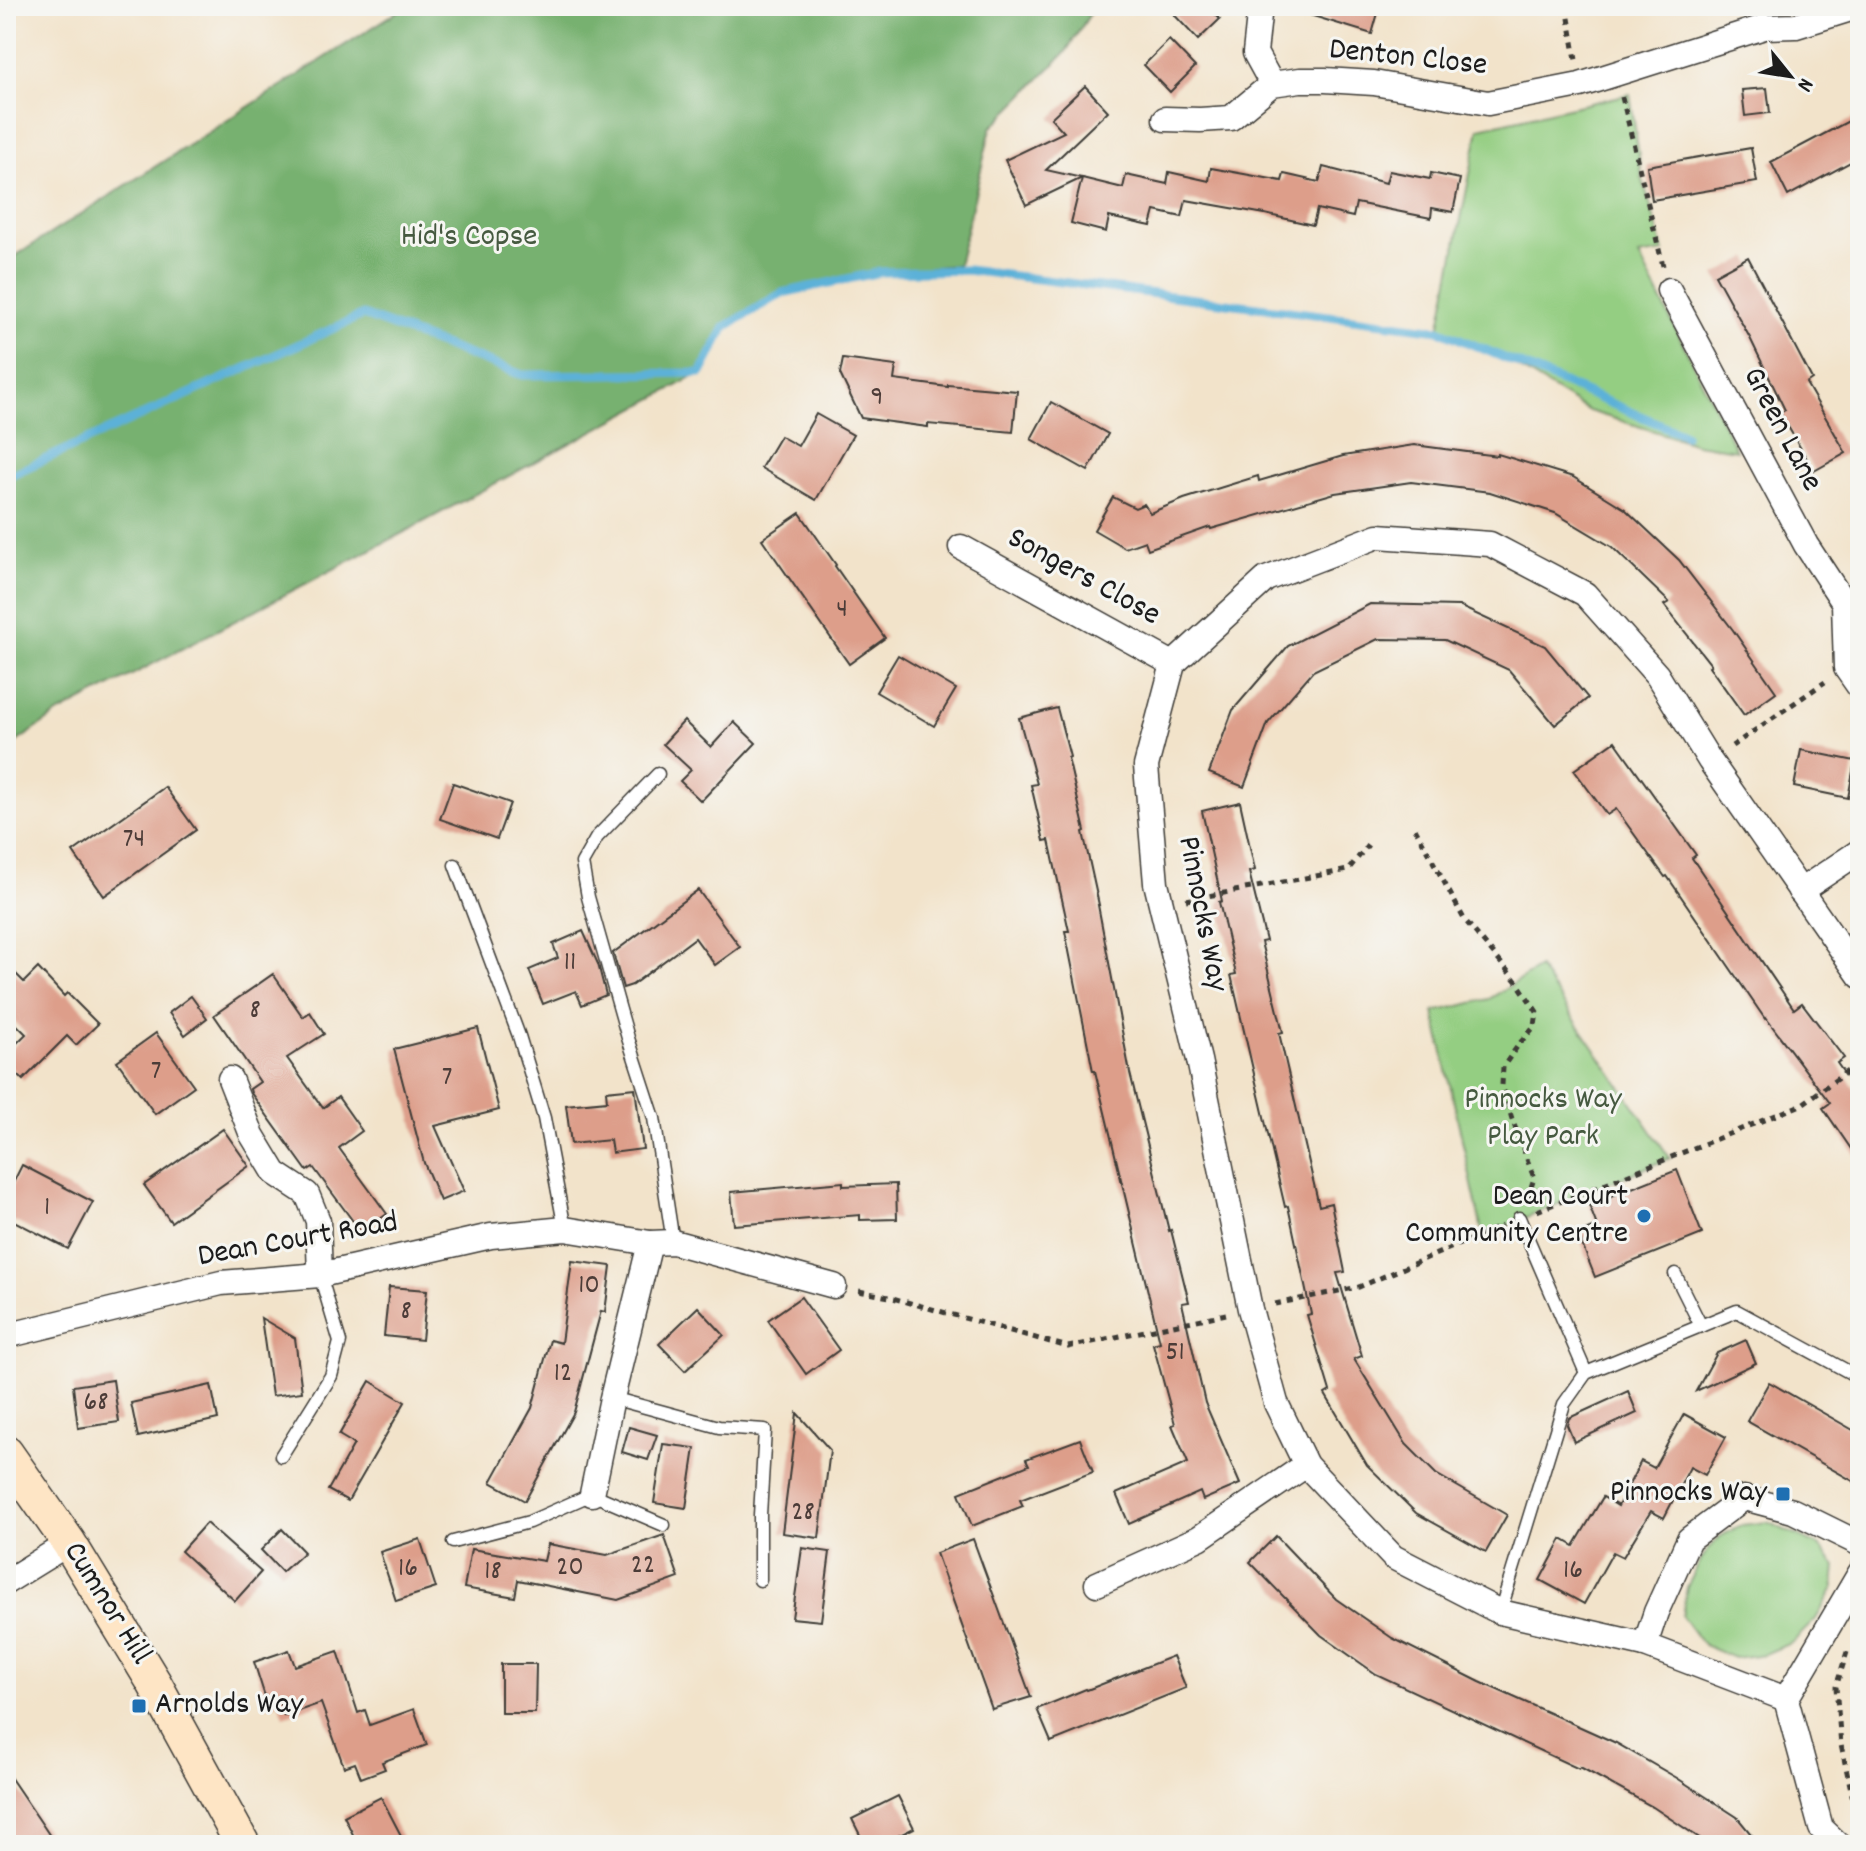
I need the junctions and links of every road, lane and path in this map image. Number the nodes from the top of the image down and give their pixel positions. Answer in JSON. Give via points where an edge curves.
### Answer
{"nodes":[{"id":1,"x":1260,"y":6,"type":"edge"},
{"id":2,"x":1567,"y":6,"type":"edge"},
{"id":3,"x":1860,"y":6,"type":"edge"},
{"id":4,"x":1762,"y":16,"type":"edge"},
{"id":5,"x":1616,"y":74,"type":"junction"},
{"id":6,"x":1272,"y":84,"type":"junction"},
{"id":7,"x":1580,"y":85,"type":"junction"},
{"id":8,"x":1165,"y":119,"type":"dead end"},
{"id":9,"x":1669,"y":290,"type":"joint"},
{"id":10,"x":961,"y":547,"type":"dead end"},
{"id":11,"x":1173,"y":664,"type":"junction"},
{"id":12,"x":1846,"y":668,"type":"junction"},
{"id":13,"x":1860,"y":688,"type":"edge"},
{"id":14,"x":1710,"y":761,"type":"junction"},
{"id":15,"x":658,"y":774,"type":"dead end"},
{"id":16,"x":1415,"y":828,"type":"dead end"},
{"id":17,"x":1368,"y":845,"type":"dead end"},
{"id":18,"x":1860,"y":851,"type":"edge"},
{"id":19,"x":455,"y":865,"type":"dead end"},
{"id":20,"x":1800,"y":891,"type":"junction"},
{"id":21,"x":1161,"y":905,"type":"junction"},
{"id":22,"x":1860,"y":976,"type":"edge"},
{"id":23,"x":1860,"y":1062,"type":"edge"},
{"id":24,"x":230,"y":1079,"type":"dead end"},
{"id":25,"x":1519,"y":1218,"type":"junction"},
{"id":26,"x":565,"y":1229,"type":"junction"},
{"id":27,"x":661,"y":1242,"type":"junction"},
{"id":28,"x":1675,"y":1274,"type":"dead end"},
{"id":29,"x":320,"y":1275,"type":"junction"},
{"id":30,"x":834,"y":1286,"type":"joint"},
{"id":31,"x":1250,"y":1309,"type":"junction"},
{"id":32,"x":1701,"y":1326,"type":"junction"},
{"id":33,"x":6,"y":1336,"type":"edge"},
{"id":34,"x":1586,"y":1373,"type":"junction"},
{"id":35,"x":1860,"y":1378,"type":"edge"},
{"id":36,"x":612,"y":1398,"type":"junction"},
{"id":37,"x":6,"y":1453,"type":"edge"},
{"id":38,"x":281,"y":1456,"type":"dead end"},
{"id":39,"x":1306,"y":1465,"type":"junction"},
{"id":40,"x":592,"y":1494,"type":"junction"},
{"id":41,"x":664,"y":1525,"type":"dead end"},
{"id":42,"x":453,"y":1542,"type":"dead end"},
{"id":43,"x":69,"y":1543,"type":"junction"},
{"id":44,"x":1860,"y":1544,"type":"edge"},
{"id":45,"x":1860,"y":1573,"type":"edge"},
{"id":46,"x":760,"y":1580,"type":"dead end"},
{"id":47,"x":6,"y":1582,"type":"edge"},
{"id":48,"x":1097,"y":1584,"type":"dead end"},
{"id":49,"x":1500,"y":1612,"type":"junction"},
{"id":50,"x":1645,"y":1645,"type":"junction"},
{"id":51,"x":1848,"y":1649,"type":"dead end"},
{"id":52,"x":1786,"y":1699,"type":"junction"},
{"id":53,"x":1860,"y":1814,"type":"edge"},
{"id":54,"x":243,"y":1845,"type":"edge"},
{"id":55,"x":1839,"y":1845,"type":"edge"}],
"edges":[{"from":1,"to":6,"type":"street","via":[[1255,53]]},
{"from":2,"to":7,"type":"path"},
{"from":3,"to":4,"type":"street","name":"Denton Close","via":[[1796,26]]},
{"from":4,"to":5,"type":"street","name":"Denton Close"},
{"from":5,"to":7,"type":"street","name":"Denton Close"},
{"from":5,"to":9,"type":"path"},
{"from":6,"to":7,"type":"street","name":"Denton Close","via":[[1374,83],[1488,103]]},
{"from":6,"to":8,"type":"street","via":[[1231,118]]},
{"from":9,"to":12,"type":"street","name":"Green Lane","via":[[1806,545],[1844,603]]},
{"from":10,"to":11,"type":"street","name":"Songers Close"},
{"from":11,"to":14,"type":"street","via":[[1266,579],[1378,536],[1490,544],[1585,594],[1657,675]]},
{"from":11,"to":21,"type":"street","name":"Pinnocks Way","via":[[1146,766]]},
{"from":12,"to":13,"type":"street"},
{"from":12,"to":14,"type":"path"},
{"from":14,"to":20,"type":"street"},
{"from":15,"to":27,"type":"lane","via":[[597,837],[582,863],[654,1118]]},
{"from":16,"to":25,"type":"path","via":[[1464,919],[1537,1012],[1535,1026],[1503,1067],[1502,1085],[1534,1178]]},
{"from":17,"to":21,"type":"path","via":[[1348,870]]},
{"from":18,"to":20,"type":"street"},
{"from":19,"to":26,"type":"lane","via":[[544,1118]]},
{"from":20,"to":22,"type":"street"},
{"from":21,"to":31,"type":"street","name":"Pinnocks Way"},
{"from":23,"to":25,"type":"path","via":[[1801,1105]]},
{"from":24,"to":29,"type":"street","via":[[252,1135],[275,1173],[307,1194],[318,1221]]},
{"from":25,"to":31,"type":"path","via":[[1359,1287]]},
{"from":25,"to":34,"type":"lane"},
{"from":26,"to":27,"type":"street","name":"Dean Court Road"},
{"from":26,"to":29,"type":"street","name":"Dean Court Road","via":[[491,1236]]},
{"from":27,"to":30,"type":"street","name":"Dean Court Road"},
{"from":27,"to":36,"type":"street"},
{"from":28,"to":32,"type":"lane"},
{"from":29,"to":33,"type":"street","name":"Dean Court Road","via":[[221,1283]]},
{"from":29,"to":38,"type":"lane","via":[[340,1342],[331,1376]]},
{"from":30,"to":31,"type":"path","via":[[1068,1347]]},
{"from":31,"to":39,"type":"street","name":"Pinnocks Way","via":[[1276,1403]]},
{"from":32,"to":34,"type":"lane"},
{"from":32,"to":35,"type":"lane","via":[[1737,1311]]},
{"from":34,"to":49,"type":"lane","via":[[1564,1404]]},
{"from":36,"to":40,"type":"street"},
{"from":36,"to":46,"type":"lane","via":[[719,1427],[765,1430]]},
{"from":37,"to":43,"type":"street","name":"Cumnor Hill"},
{"from":39,"to":48,"type":"street","via":[[1199,1538]]},
{"from":39,"to":49,"type":"street","name":"Pinnocks Way","via":[[1393,1557]]},
{"from":40,"to":41,"type":"lane"},
{"from":40,"to":42,"type":"lane","via":[[529,1522]]},
{"from":43,"to":47,"type":"street"},
{"from":43,"to":54,"type":"street","name":"Cumnor Hill"},
{"from":44,"to":50,"type":"street","via":[[1793,1511],[1744,1498],[1689,1539]]},
{"from":45,"to":52,"type":"street"},
{"from":49,"to":50,"type":"street","name":"Pinnocks Way"},
{"from":50,"to":52,"type":"street","name":"Pinnocks Way"},
{"from":51,"to":53,"type":"path","via":[[1836,1687],[1837,1702],[1841,1745]]},
{"from":52,"to":55,"type":"street","via":[[1821,1828]]}]}
